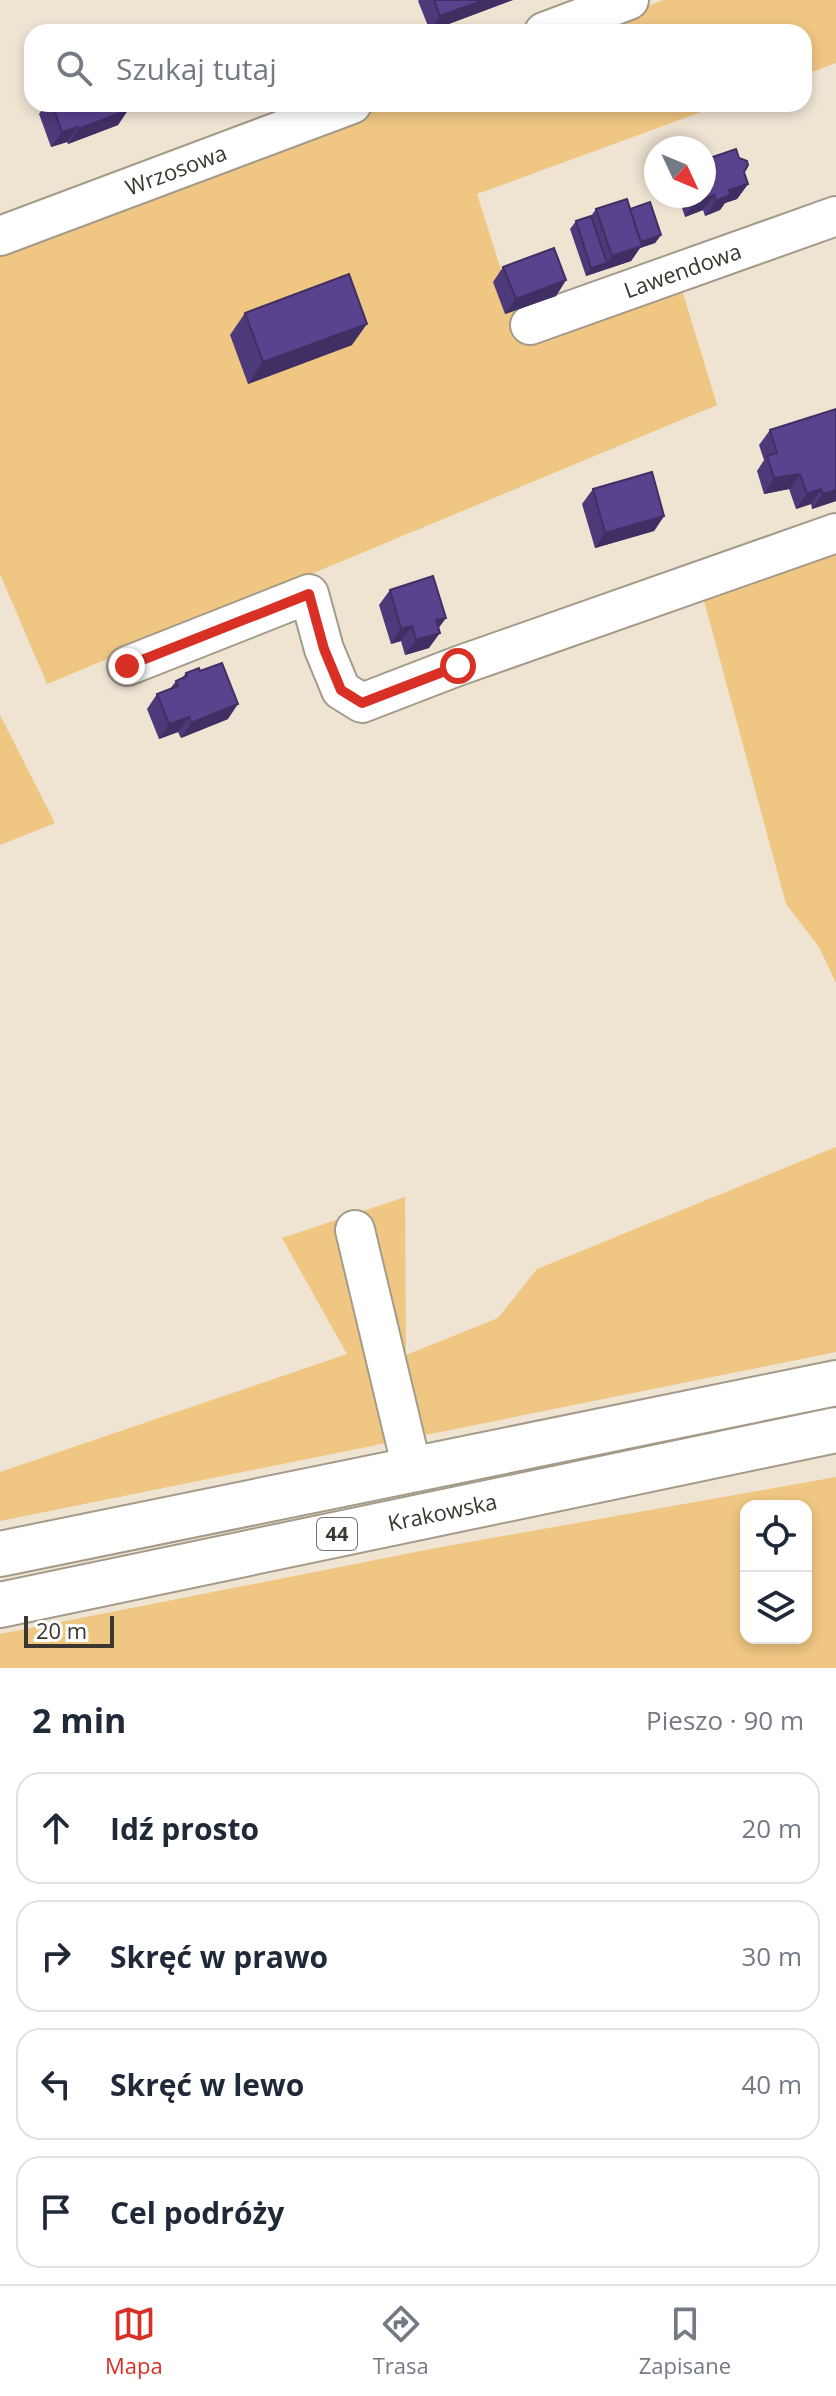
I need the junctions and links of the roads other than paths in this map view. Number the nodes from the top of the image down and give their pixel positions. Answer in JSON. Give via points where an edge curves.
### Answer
{"nodes":[{"id":1,"x":629,"y":0,"type":"edge"},
{"id":2,"x":565,"y":24,"type":"edge"},
{"id":3,"x":331,"y":112,"type":"edge"},
{"id":4,"x":836,"y":216,"type":"edge"},
{"id":5,"x":0,"y":236,"type":"edge"},
{"id":6,"x":530,"y":325,"type":"dead end"},
{"id":7,"x":836,"y":533,"type":"edge"},
{"id":8,"x":127,"y":666,"type":"dead end"},
{"id":9,"x":355,"y":1230,"type":"dead end"},
{"id":10,"x":836,"y":1383,"type":"edge"},
{"id":11,"x":836,"y":1430,"type":"edge"},
{"id":12,"x":412,"y":1469,"type":"junction"},
{"id":13,"x":0,"y":1554,"type":"edge"},
{"id":14,"x":0,"y":1605,"type":"edge"}],
"edges":[{"from":1,"to":2,"type":"street"},
{"from":3,"to":5,"type":"street","name":"Wrzosowa"},
{"from":4,"to":6,"type":"street","name":"Lawendowa"},
{"from":7,"to":8,"type":"street","via":[[362,703],[341,690],[309,594]]},
{"from":9,"to":12,"type":"street"},
{"from":10,"to":12,"type":"main road","number":"44"},
{"from":11,"to":14,"type":"main road","name":"Krakowska","number":"44"},
{"from":12,"to":13,"type":"main road","number":"44"}]}
